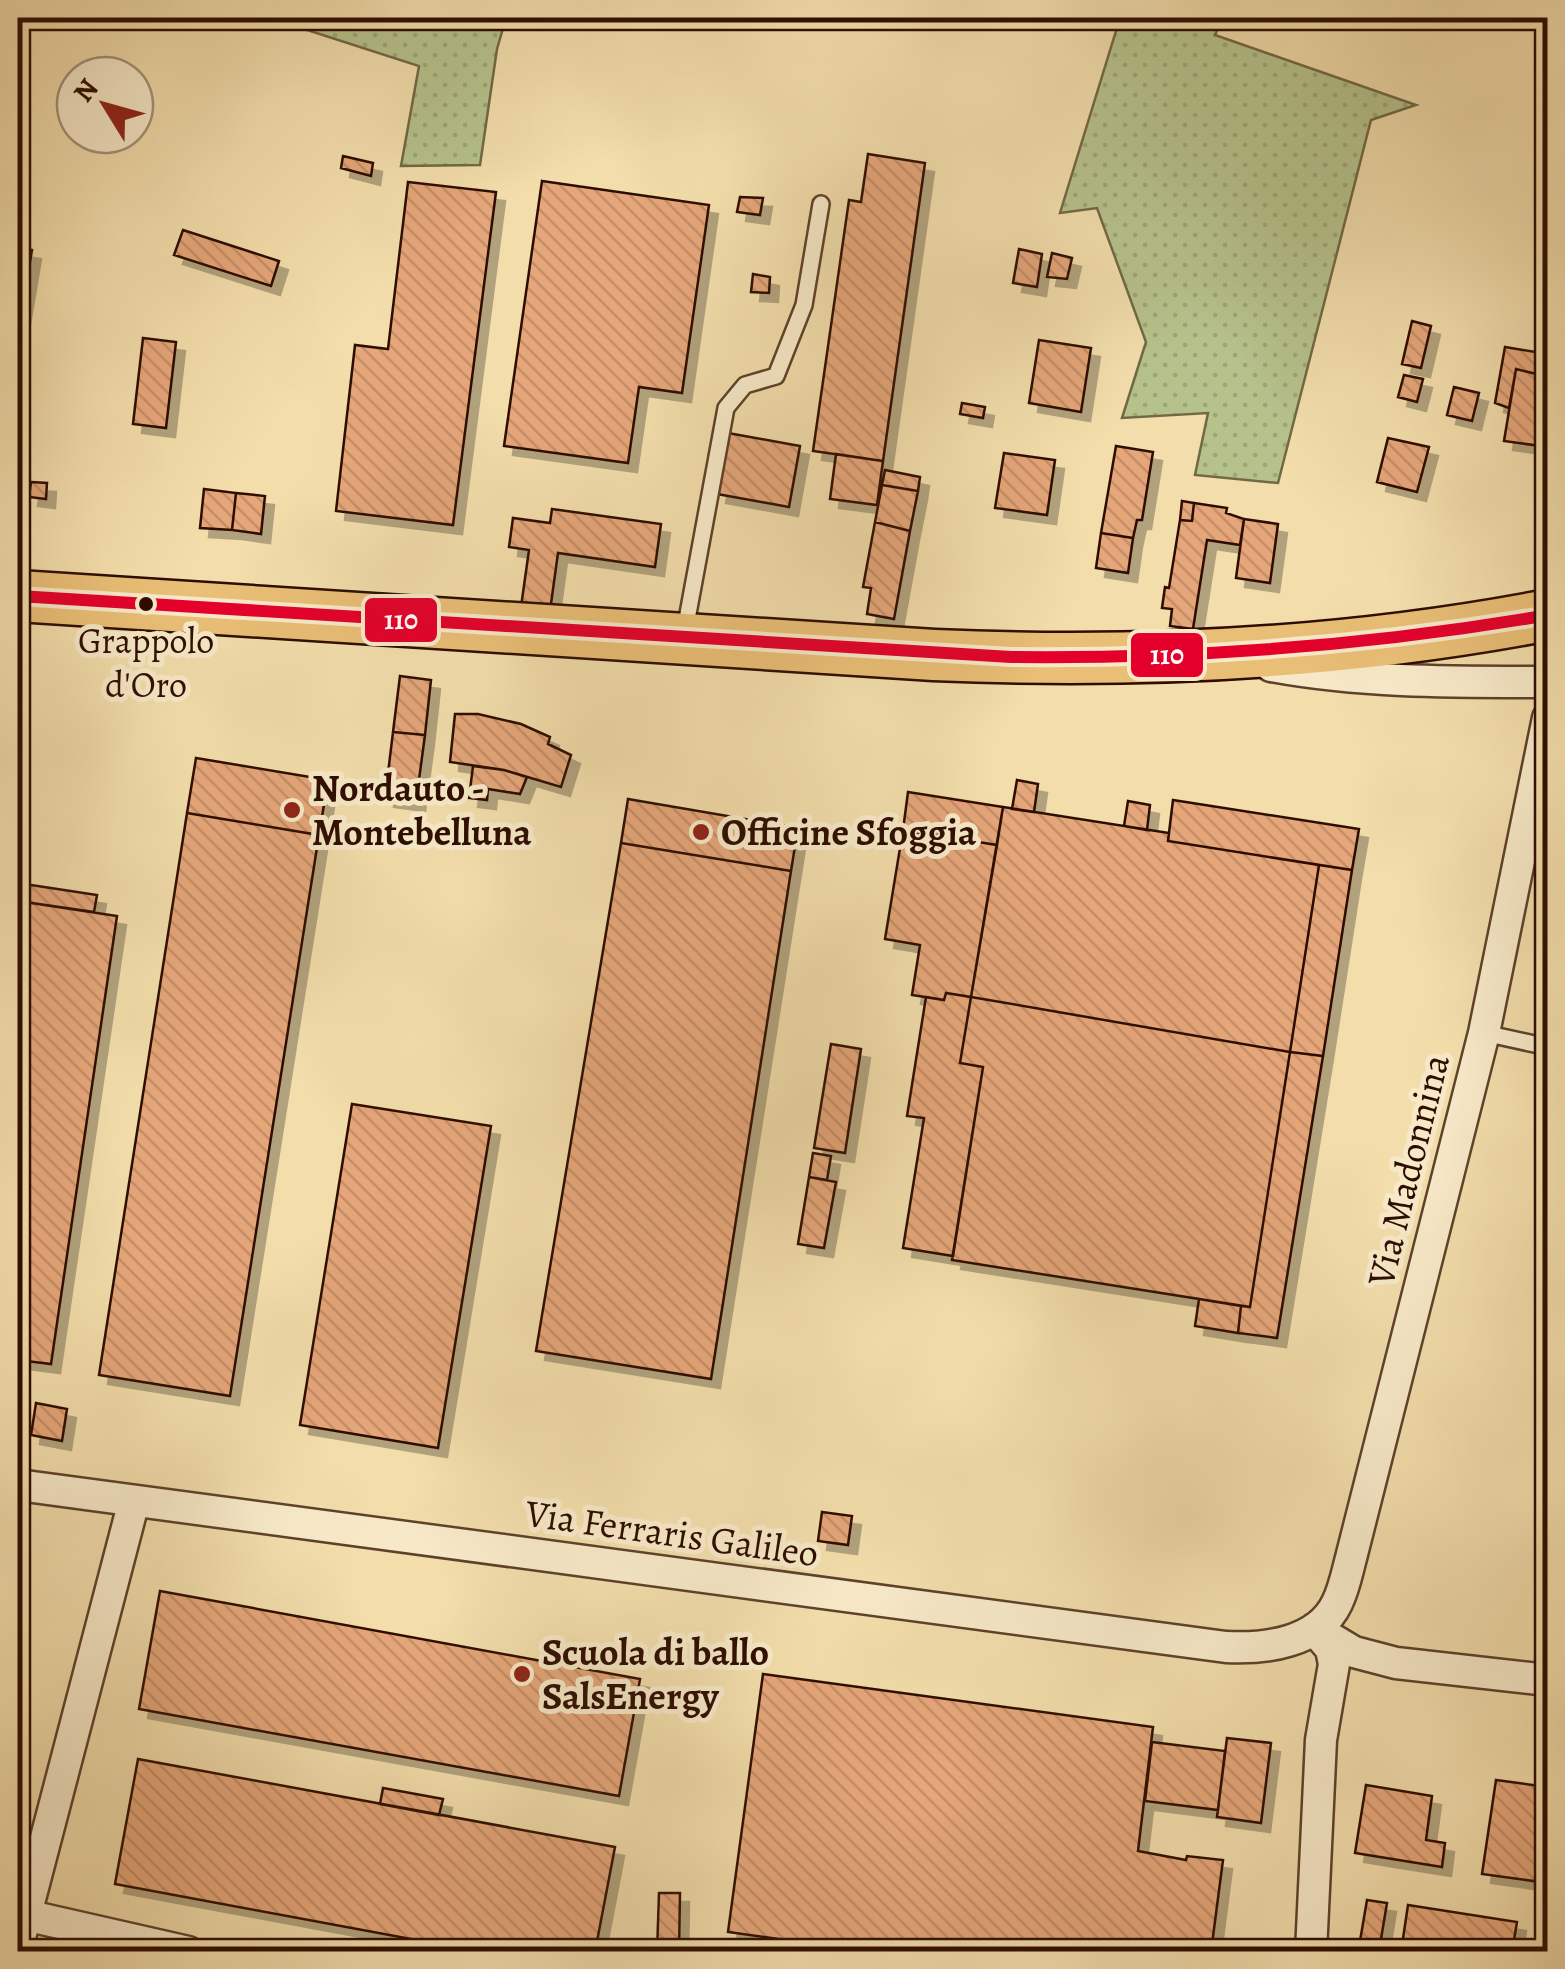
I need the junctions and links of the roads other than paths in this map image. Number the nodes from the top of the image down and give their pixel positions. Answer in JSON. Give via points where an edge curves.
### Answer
{"nodes":[{"id":1,"x":821,"y":204,"type":"dead end"},
{"id":2,"x":18,"y":596,"type":"edge"},
{"id":3,"x":1548,"y":615,"type":"edge"},
{"id":4,"x":683,"y":639,"type":"junction"},
{"id":5,"x":1214,"y":656,"type":"junction"},
{"id":6,"x":1548,"y":682,"type":"edge"},
{"id":7,"x":1548,"y":718,"type":"edge"},
{"id":8,"x":1484,"y":1033,"type":"junction"},
{"id":9,"x":1548,"y":1047,"type":"edge"},
{"id":10,"x":18,"y":1486,"type":"edge"},
{"id":11,"x":134,"y":1501,"type":"junction"},
{"id":12,"x":1314,"y":1629,"type":"junction"},
{"id":13,"x":1548,"y":1680,"type":"edge"},
{"id":14,"x":25,"y":1914,"type":"junction"},
{"id":15,"x":18,"y":1945,"type":"edge"},
{"id":16,"x":188,"y":1952,"type":"edge"},
{"id":17,"x":1312,"y":1952,"type":"edge"}],
"edges":[{"from":1,"to":4,"type":"lane","via":[[804,305],[776,376],[745,385],[726,408]]},
{"from":2,"to":4,"type":"main road"},
{"from":3,"to":5,"type":"main road","via":[[1428,636]]},
{"from":4,"to":5,"type":"main road","via":[[984,658]]},
{"from":5,"to":6,"type":"street","via":[[1356,679]]},
{"from":7,"to":8,"type":"street","name":"Via Madonnina"},
{"from":8,"to":9,"type":"lane"},
{"from":8,"to":12,"type":"street","name":"Via Madonnina","via":[[1344,1583],[1328,1618]]},
{"from":10,"to":11,"type":"street","name":"Via Ferraris Galileo"},
{"from":11,"to":12,"type":"street","name":"Via Ferraris Galileo","via":[[1226,1647],[1272,1645]]},
{"from":11,"to":14,"type":"street"},
{"from":12,"to":13,"type":"street","via":[[1354,1652],[1396,1663]]},
{"from":12,"to":17,"type":"street","via":[[1334,1664],[1321,1740]]},
{"from":14,"to":15,"type":"street"},
{"from":14,"to":16,"type":"street"}]}
